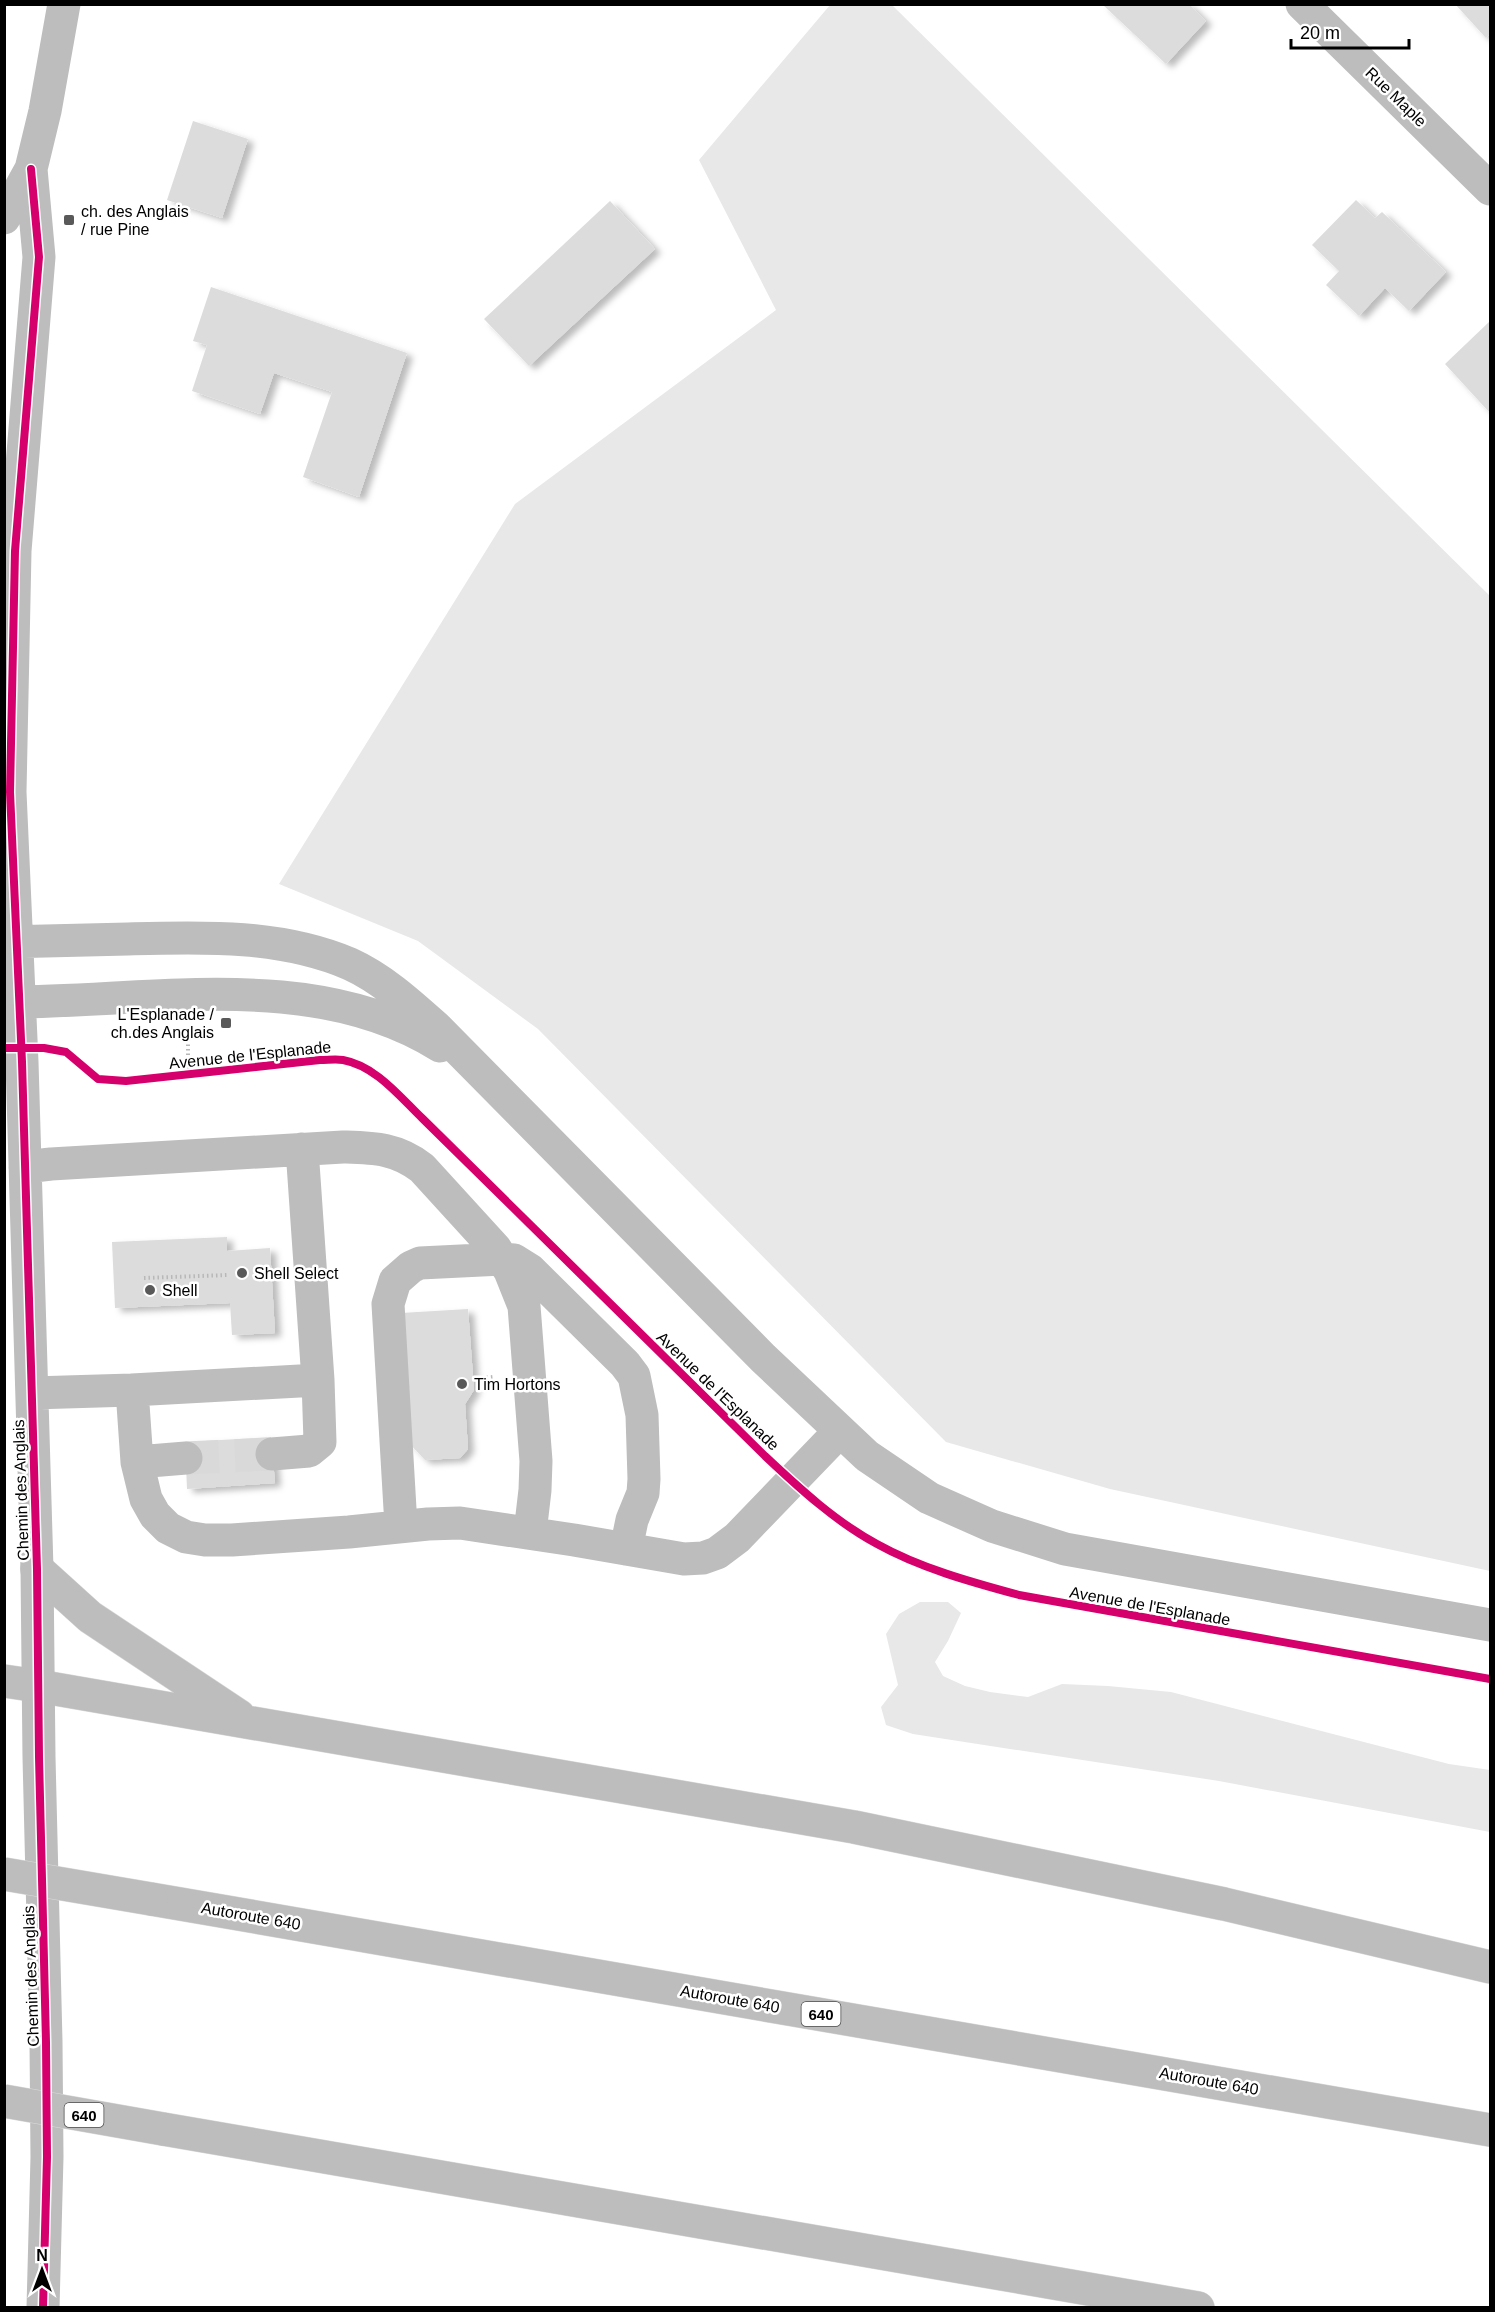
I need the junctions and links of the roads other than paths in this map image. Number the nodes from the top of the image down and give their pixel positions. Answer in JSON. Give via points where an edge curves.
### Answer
{"nodes":[{"id":1,"x":64,"y":4,"type":"edge"},
{"id":2,"x":1302,"y":4,"type":"edge"},
{"id":3,"x":18,"y":167,"type":"edge"},
{"id":4,"x":1491,"y":189,"type":"edge"},
{"id":5,"x":4,"y":218,"type":"edge"},
{"id":6,"x":11,"y":941,"type":"edge"},
{"id":7,"x":12,"y":1002,"type":"edge"},
{"id":8,"x":499,"y":1091,"type":"junction"},
{"id":9,"x":302,"y":1149,"type":"junction"},
{"id":10,"x":26,"y":1167,"type":"junction"},
{"id":11,"x":502,"y":1259,"type":"junction"},
{"id":12,"x":318,"y":1380,"type":"junction"},
{"id":13,"x":132,"y":1390,"type":"junction"},
{"id":14,"x":32,"y":1394,"type":"junction"},
{"id":15,"x":840,"y":1431,"type":"junction"},
{"id":16,"x":272,"y":1454,"type":"tunnel mouth"},
{"id":17,"x":186,"y":1458,"type":"tunnel mouth"},
{"id":18,"x":137,"y":1461,"type":"junction"},
{"id":19,"x":401,"y":1526,"type":"junction"},
{"id":20,"x":530,"y":1533,"type":"junction"},
{"id":21,"x":626,"y":1549,"type":"junction"},
{"id":22,"x":38,"y":1569,"type":"junction"},
{"id":23,"x":1491,"y":1625,"type":"edge"},
{"id":24,"x":4,"y":1681,"type":"edge"},
{"id":25,"x":38,"y":1686,"type":"junction"},
{"id":26,"x":250,"y":1724,"type":"junction"},
{"id":27,"x":4,"y":1874,"type":"edge"},
{"id":28,"x":1491,"y":1967,"type":"edge"},
{"id":29,"x":4,"y":2101,"type":"edge"},
{"id":30,"x":1491,"y":2130,"type":"edge"},
{"id":31,"x":43,"y":2307,"type":"edge"},
{"id":32,"x":1198,"y":2307,"type":"edge"}],
"edges":[{"from":1,"to":3,"type":"main road","name":"Chemin des Anglais","via":[[45,111]]},
{"from":2,"to":4,"type":"main road","name":"Rue Maple"},
{"from":3,"to":5,"type":"main road","name":"Chemin des Anglais"},
{"from":3,"to":6,"type":"main road","name":"Chemin des Anglais","via":[[39,257],[15,551],[10,744]]},
{"from":6,"to":7,"type":"main road","name":"Chemin des Anglais"},
{"from":6,"to":8,"type":"main road","via":[[212,937],[282,945],[328,957],[350,964],[405,999]]},
{"from":7,"to":8,"type":"main road","via":[[218,994],[278,997],[338,1007],[413,1031],[458,1057]]},
{"from":7,"to":10,"type":"main road","name":"Chemin des Anglais"},
{"from":8,"to":15,"type":"main road"},
{"from":9,"to":10,"type":"main road"},
{"from":9,"to":11,"type":"main road","via":[[375,1148],[409,1158],[468,1216]]},
{"from":9,"to":12,"type":"main road"},
{"from":10,"to":14,"type":"main road","name":"Chemin des Anglais"},
{"from":11,"to":19,"type":"main road","via":[[420,1263],[401,1274],[390,1293],[388,1337]]},
{"from":11,"to":20,"type":"main road","via":[[524,1306],[536,1461]]},
{"from":11,"to":21,"type":"main road","via":[[514,1260],[530,1270],[634,1376],[642,1415],[644,1479]]},
{"from":12,"to":13,"type":"main road"},
{"from":12,"to":16,"type":"main road","via":[[320,1442],[309,1451]]},
{"from":13,"to":14,"type":"main road"},
{"from":13,"to":18,"type":"main road"},
{"from":14,"to":22,"type":"main road","name":"Chemin des Anglais"},
{"from":15,"to":21,"type":"main road","via":[[737,1538],[717,1553],[684,1559]]},
{"from":15,"to":23,"type":"main road","via":[[867,1456],[929,1498],[1030,1539],[1116,1559]]},
{"from":17,"to":18,"type":"main road"},
{"from":18,"to":19,"type":"main road","via":[[146,1499],[155,1515],[168,1528],[186,1537],[232,1540]]},
{"from":19,"to":20,"type":"main road","via":[[460,1523]]},
{"from":20,"to":21,"type":"main road"},
{"from":22,"to":25,"type":"main road","name":"Chemin des Anglais"},
{"from":22,"to":26,"type":"main road","via":[[98,1623]]},
{"from":24,"to":25,"type":"main road"},
{"from":25,"to":26,"type":"main road"},
{"from":25,"to":31,"type":"main road","name":"Chemin des Anglais","via":[[47,2157]]},
{"from":26,"to":28,"type":"main road","via":[[854,1827],[1224,1904]]},
{"from":27,"to":30,"type":"main road","name":"Autoroute 640","number":"640","bridge":true},
{"from":29,"to":32,"type":"main road","number":"640","bridge":true}]}
